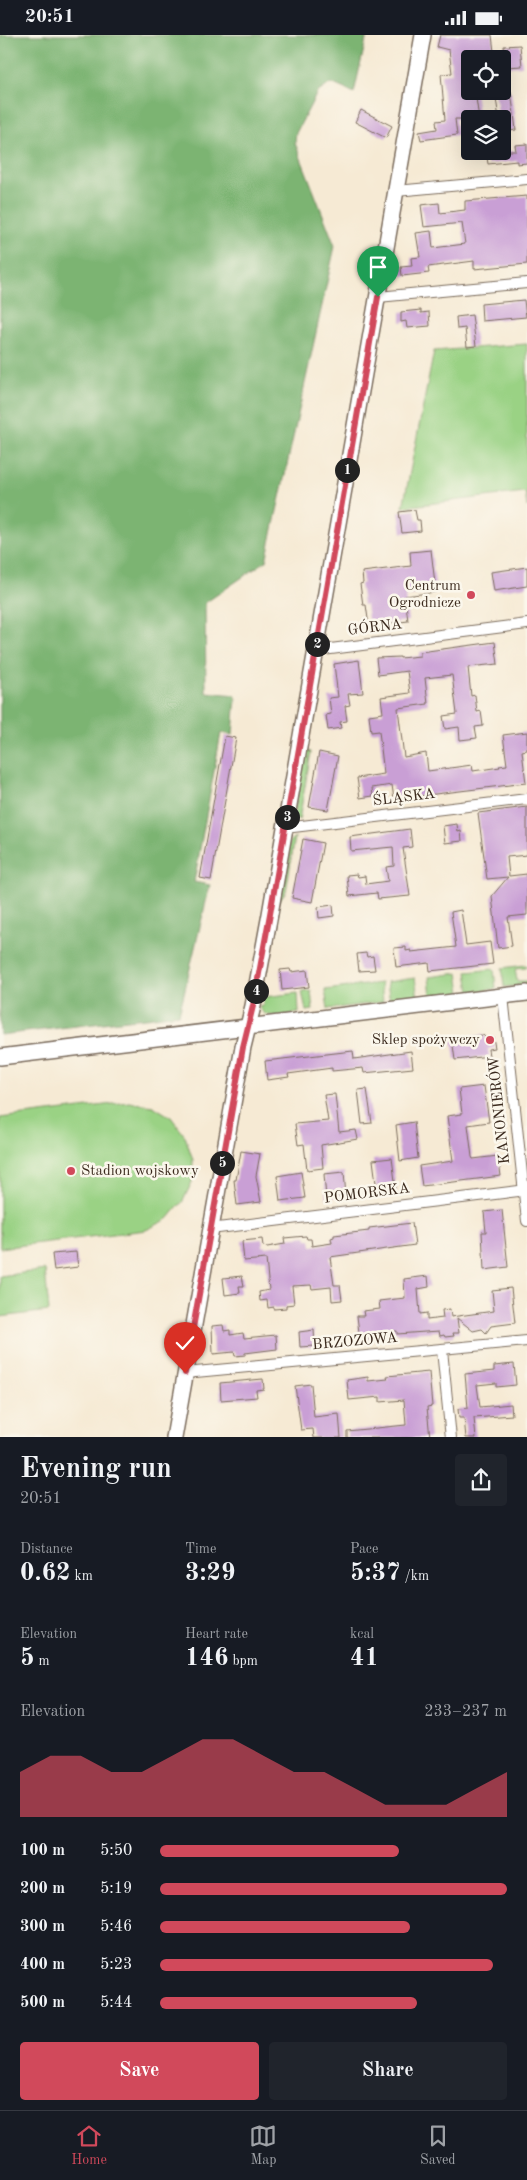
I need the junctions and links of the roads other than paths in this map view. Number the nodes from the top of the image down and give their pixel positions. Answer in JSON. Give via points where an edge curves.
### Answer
{"nodes":[{"id":1,"x":423,"y":35,"type":"edge"},
{"id":2,"x":527,"y":179,"type":"edge"},
{"id":3,"x":396,"y":191,"type":"junction"},
{"id":4,"x":527,"y":283,"type":"edge"},
{"id":5,"x":378,"y":297,"type":"junction"},
{"id":6,"x":527,"y":624,"type":"edge"},
{"id":7,"x":315,"y":651,"type":"junction"},
{"id":8,"x":527,"y":799,"type":"edge"},
{"id":9,"x":285,"y":828,"type":"junction"},
{"id":10,"x":527,"y":993,"type":"edge"},
{"id":11,"x":503,"y":996,"type":"junction"},
{"id":12,"x":249,"y":1027,"type":"junction"},
{"id":13,"x":0,"y":1057,"type":"edge"},
{"id":14,"x":526,"y":1190,"type":"edge"},
{"id":15,"x":527,"y":1221,"type":"edge"},
{"id":16,"x":210,"y":1229,"type":"junction"},
{"id":17,"x":527,"y":1341,"type":"edge"},
{"id":18,"x":442,"y":1349,"type":"junction"},
{"id":19,"x":185,"y":1373,"type":"junction"},
{"id":20,"x":174,"y":1437,"type":"edge"},
{"id":21,"x":451,"y":1437,"type":"edge"}],
"edges":[{"from":1,"to":3,"type":"street"},
{"from":2,"to":3,"type":"street"},
{"from":3,"to":5,"type":"street"},
{"from":4,"to":5,"type":"street"},
{"from":5,"to":7,"type":"street"},
{"from":6,"to":7,"type":"street","name":"GÓRNA"},
{"from":7,"to":9,"type":"street"},
{"from":8,"to":9,"type":"street","name":"ŚLĄSKA"},
{"from":9,"to":12,"type":"street"},
{"from":10,"to":11,"type":"street"},
{"from":11,"to":12,"type":"street"},
{"from":11,"to":14,"type":"street","name":"KANONIERÓW"},
{"from":12,"to":13,"type":"street"},
{"from":12,"to":16,"type":"street"},
{"from":14,"to":15,"type":"street","name":"KANONIERÓW"},
{"from":14,"to":16,"type":"street","name":"POMORSKA"},
{"from":16,"to":19,"type":"street"},
{"from":17,"to":18,"type":"street","name":"BRZOZOWA"},
{"from":18,"to":19,"type":"street","name":"BRZOZOWA"},
{"from":18,"to":21,"type":"street"},
{"from":19,"to":20,"type":"street"}]}
